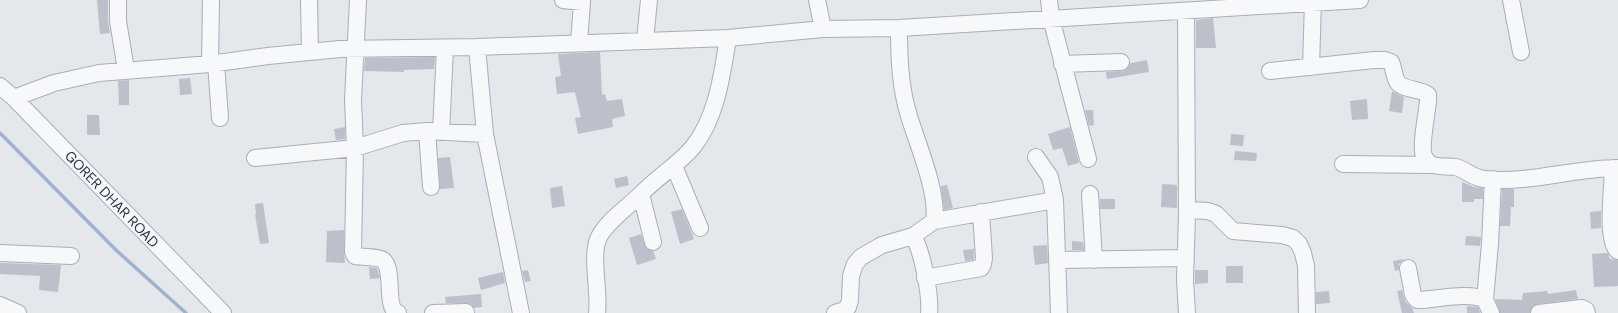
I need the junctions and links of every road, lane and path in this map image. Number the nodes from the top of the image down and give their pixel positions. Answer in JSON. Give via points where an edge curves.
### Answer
{"nodes":[{"id":1,"x":118,"y":0,"type":"edge"},
{"id":2,"x":211,"y":0,"type":"edge"},
{"id":3,"x":309,"y":0,"type":"edge"},
{"id":4,"x":358,"y":0,"type":"edge"},
{"id":5,"x":563,"y":0,"type":"edge"},
{"id":6,"x":649,"y":0,"type":"edge"},
{"id":7,"x":817,"y":0,"type":"edge"},
{"id":8,"x":1049,"y":0,"type":"edge"},
{"id":9,"x":1360,"y":0,"type":"edge"},
{"id":10,"x":1511,"y":0,"type":"edge"},
{"id":11,"x":582,"y":1,"type":"edge"},
{"id":12,"x":1313,"y":2,"type":"edge"},
{"id":13,"x":1193,"y":7,"type":"edge"},
{"id":14,"x":1051,"y":18,"type":"junction"},
{"id":15,"x":899,"y":28,"type":"junction"},
{"id":16,"x":823,"y":29,"type":"junction"},
{"id":17,"x":728,"y":38,"type":"junction"},
{"id":18,"x":645,"y":40,"type":"junction"},
{"id":19,"x":579,"y":43,"type":"junction"},
{"id":20,"x":477,"y":47,"type":"junction"},
{"id":21,"x":356,"y":48,"type":"junction"},
{"id":22,"x":444,"y":48,"type":"junction"},
{"id":23,"x":310,"y":52,"type":"junction"},
{"id":24,"x":1521,"y":52,"type":"dead end"},
{"id":25,"x":1121,"y":62,"type":"dead end"},
{"id":26,"x":213,"y":63,"type":"junction"},
{"id":27,"x":1062,"y":64,"type":"junction"},
{"id":28,"x":1311,"y":67,"type":"junction"},
{"id":29,"x":126,"y":70,"type":"junction"},
{"id":30,"x":1270,"y":71,"type":"dead end"},
{"id":31,"x":0,"y":86,"type":"edge"},
{"id":32,"x":14,"y":98,"type":"junction"},
{"id":33,"x":220,"y":118,"type":"dead end"},
{"id":34,"x":434,"y":132,"type":"junction"},
{"id":35,"x":485,"y":134,"type":"junction"},
{"id":36,"x":355,"y":148,"type":"junction"},
{"id":37,"x":1036,"y":157,"type":"dead end"},
{"id":38,"x":255,"y":158,"type":"dead end"},
{"id":39,"x":1088,"y":160,"type":"dead end"},
{"id":40,"x":1343,"y":164,"type":"dead end"},
{"id":41,"x":1432,"y":165,"type":"junction"},
{"id":42,"x":674,"y":166,"type":"junction"},
{"id":43,"x":1615,"y":168,"type":"edge"},
{"id":44,"x":1493,"y":180,"type":"junction"},
{"id":45,"x":431,"y":187,"type":"dead end"},
{"id":46,"x":641,"y":194,"type":"junction"},
{"id":47,"x":1090,"y":194,"type":"dead end"},
{"id":48,"x":1056,"y":200,"type":"junction"},
{"id":49,"x":1187,"y":210,"type":"junction"},
{"id":50,"x":981,"y":212,"type":"junction"},
{"id":51,"x":934,"y":221,"type":"junction"},
{"id":52,"x":700,"y":228,"type":"dead end"},
{"id":53,"x":913,"y":236,"type":"junction"},
{"id":54,"x":653,"y":242,"type":"dead end"},
{"id":55,"x":1618,"y":251,"type":"edge"},
{"id":56,"x":0,"y":254,"type":"edge"},
{"id":57,"x":72,"y":256,"type":"dead end"},
{"id":58,"x":1185,"y":258,"type":"junction"},
{"id":59,"x":1058,"y":260,"type":"junction"},
{"id":60,"x":1094,"y":260,"type":"junction"},
{"id":61,"x":1408,"y":268,"type":"dead end"},
{"id":62,"x":925,"y":278,"type":"junction"},
{"id":63,"x":0,"y":305,"type":"edge"},
{"id":64,"x":1488,"y":306,"type":"edge"},
{"id":65,"x":598,"y":311,"type":"edge"},
{"id":66,"x":466,"y":312,"type":"dead end"},
{"id":67,"x":18,"y":313,"type":"edge"},
{"id":68,"x":223,"y":313,"type":"edge"},
{"id":69,"x":398,"y":313,"type":"edge"},
{"id":70,"x":433,"y":313,"type":"edge"},
{"id":71,"x":521,"y":313,"type":"edge"},
{"id":72,"x":835,"y":313,"type":"edge"},
{"id":73,"x":929,"y":313,"type":"edge"},
{"id":74,"x":1060,"y":313,"type":"edge"},
{"id":75,"x":1187,"y":313,"type":"edge"},
{"id":76,"x":1307,"y":313,"type":"edge"},
{"id":77,"x":1539,"y":313,"type":"edge"},
{"id":78,"x":1587,"y":313,"type":"edge"},
{"id":79,"x":1596,"y":313,"type":"edge"}],
"edges":[{"from":1,"to":29,"type":"street","via":[[118,20]]},
{"from":2,"to":26,"type":"street"},
{"from":3,"to":23,"type":"street"},
{"from":4,"to":21,"type":"street"},
{"from":5,"to":11,"type":"street"},
{"from":6,"to":18,"type":"street"},
{"from":7,"to":16,"type":"street"},
{"from":8,"to":14,"type":"street"},
{"from":9,"to":12,"type":"street"},
{"from":10,"to":24,"type":"street"},
{"from":11,"to":19,"type":"street"},
{"from":12,"to":13,"type":"street"},
{"from":12,"to":28,"type":"street"},
{"from":13,"to":14,"type":"street"},
{"from":13,"to":49,"type":"street"},
{"from":14,"to":15,"type":"street"},
{"from":14,"to":27,"type":"street"},
{"from":15,"to":16,"type":"street"},
{"from":15,"to":51,"type":"street","via":[[899,65],[908,114],[922,154],[934,205]]},
{"from":16,"to":17,"type":"street"},
{"from":17,"to":18,"type":"street"},
{"from":17,"to":42,"type":"street","via":[[709,121],[692,147]]},
{"from":18,"to":19,"type":"street"},
{"from":19,"to":20,"type":"street"},
{"from":20,"to":22,"type":"street"},
{"from":20,"to":35,"type":"street"},
{"from":21,"to":22,"type":"street"},
{"from":21,"to":23,"type":"street"},
{"from":21,"to":36,"type":"street","via":[[353,100]]},
{"from":22,"to":34,"type":"street"},
{"from":23,"to":26,"type":"street"},
{"from":25,"to":27,"type":"street"},
{"from":26,"to":29,"type":"street"},
{"from":26,"to":33,"type":"street"},
{"from":27,"to":39,"type":"street"},
{"from":28,"to":30,"type":"street"},
{"from":28,"to":41,"type":"street","via":[[1374,60],[1391,62],[1398,82],[1428,96],[1423,151],[1424,157]]},
{"from":29,"to":32,"type":"street","via":[[54,83]]},
{"from":31,"to":32,"type":"street","name":"GORER DHAR ROAD"},
{"from":32,"to":68,"type":"street","name":"GORER DHAR ROAD"},
{"from":34,"to":35,"type":"street"},
{"from":34,"to":36,"type":"street","via":[[402,133]]},
{"from":34,"to":45,"type":"street"},
{"from":35,"to":71,"type":"street"},
{"from":36,"to":38,"type":"street"},
{"from":36,"to":69,"type":"street","via":[[353,252],[355,256],[384,260],[393,310]]},
{"from":37,"to":48,"type":"street","via":[[1050,177]]},
{"from":40,"to":41,"type":"street"},
{"from":41,"to":44,"type":"street","via":[[1458,168],[1476,178]]},
{"from":42,"to":46,"type":"street"},
{"from":42,"to":52,"type":"street"},
{"from":43,"to":44,"type":"street","via":[[1549,177]]},
{"from":43,"to":55,"type":"street","via":[[1610,226],[1613,246]]},
{"from":44,"to":64,"type":"street"},
{"from":46,"to":54,"type":"street"},
{"from":46,"to":65,"type":"street","via":[[616,216],[598,238],[595,252]]},
{"from":47,"to":60,"type":"street"},
{"from":48,"to":50,"type":"street"},
{"from":48,"to":59,"type":"street"},
{"from":49,"to":58,"type":"street"},
{"from":49,"to":76,"type":"street","via":[[1216,214],[1233,231],[1293,238],[1304,253]]},
{"from":50,"to":51,"type":"street"},
{"from":50,"to":62,"type":"street","via":[[984,258],[981,268]]},
{"from":51,"to":53,"type":"street"},
{"from":53,"to":62,"type":"street","via":[[917,242]]},
{"from":53,"to":72,"type":"street","via":[[882,245],[861,257],[855,264],[851,276],[848,307]]},
{"from":56,"to":57,"type":"street"},
{"from":58,"to":60,"type":"street"},
{"from":58,"to":75,"type":"street"},
{"from":59,"to":60,"type":"street"},
{"from":59,"to":74,"type":"street"},
{"from":61,"to":64,"type":"street","via":[[1413,295],[1417,300],[1479,297]]},
{"from":62,"to":73,"type":"street","via":[[930,304]]},
{"from":63,"to":67,"type":"street"},
{"from":66,"to":70,"type":"street"},
{"from":77,"to":78,"type":"street","via":[[1582,308]]},
{"from":78,"to":79,"type":"street"}]}
